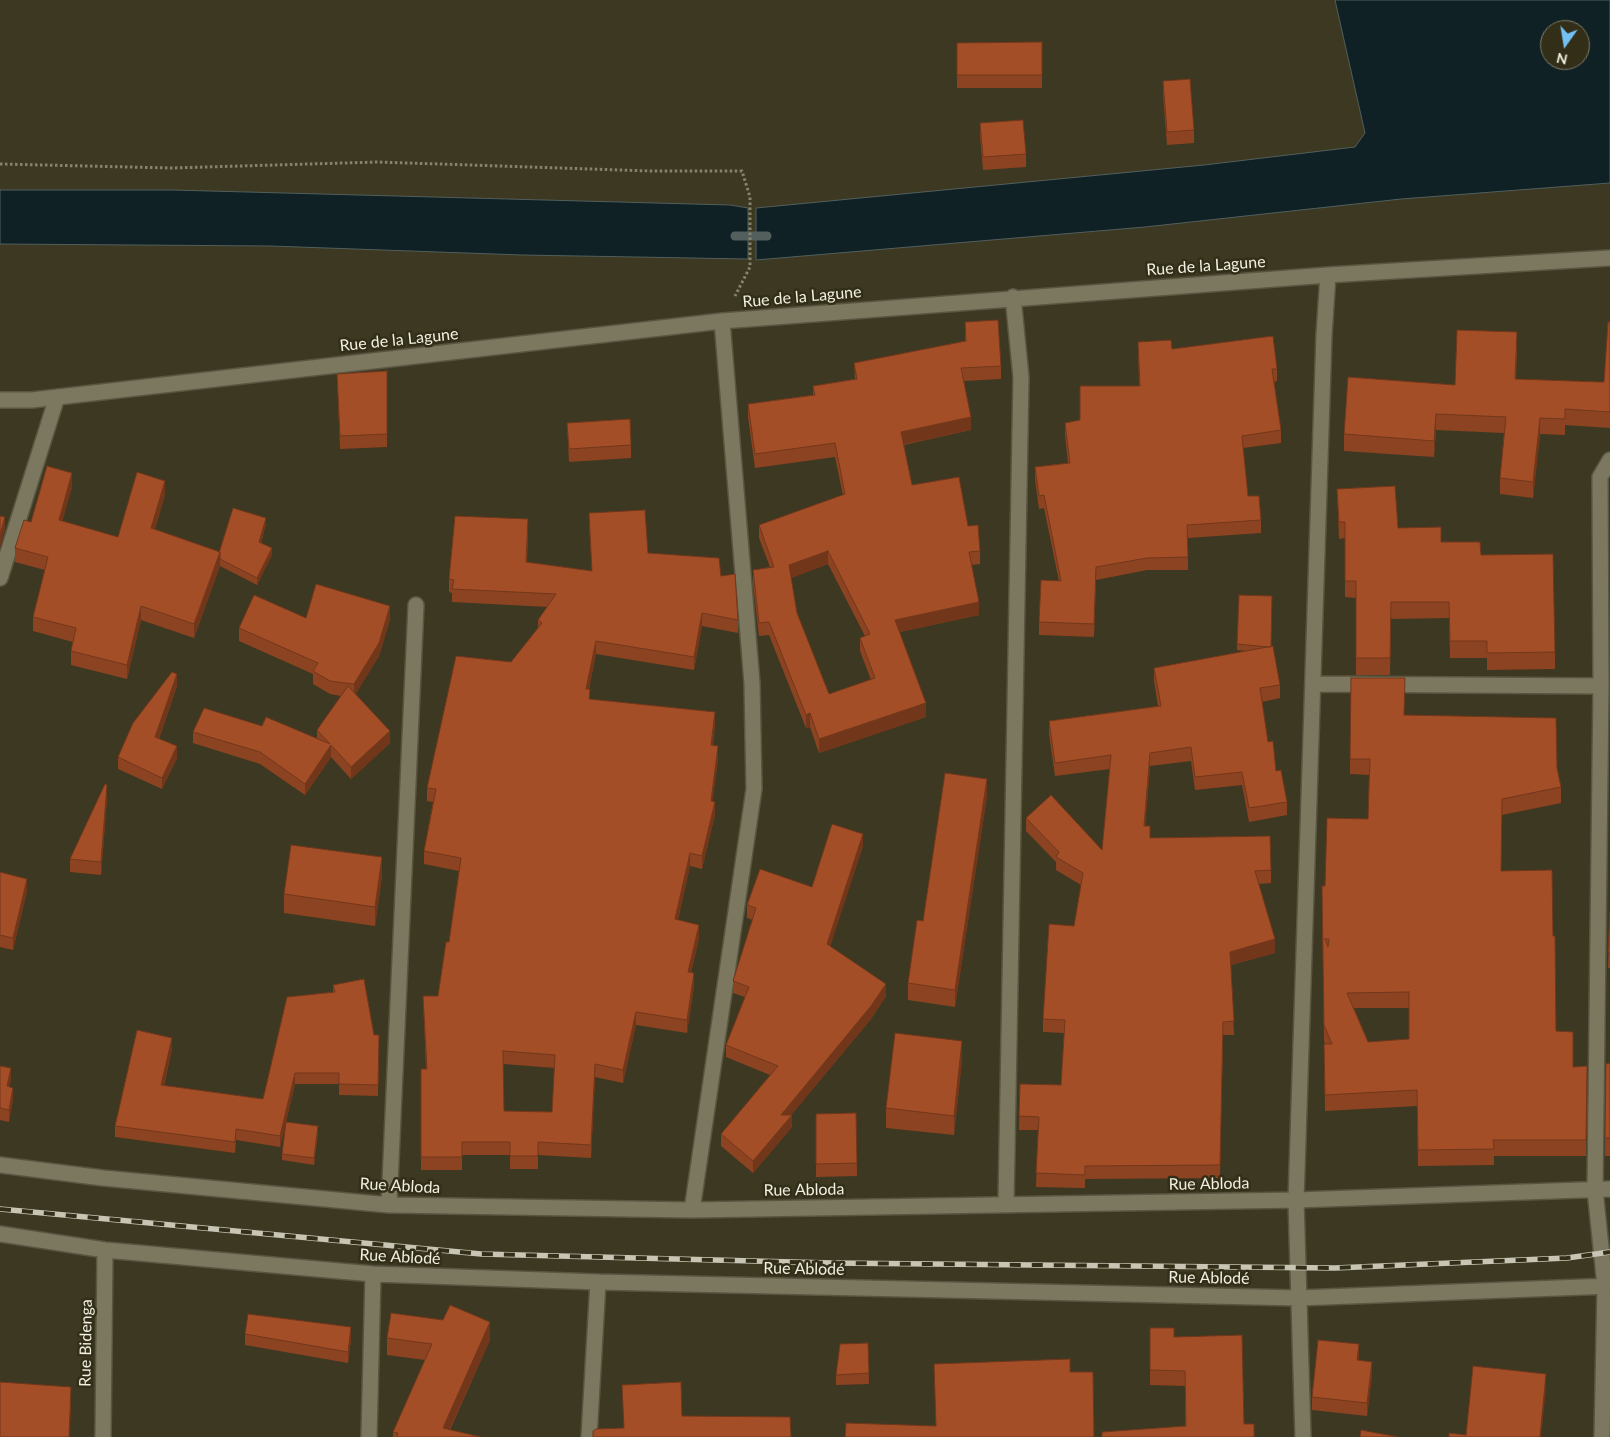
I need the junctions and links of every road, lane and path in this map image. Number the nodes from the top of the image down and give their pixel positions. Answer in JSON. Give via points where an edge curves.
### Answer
{"nodes":[{"id":1,"x":0,"y":164,"type":"edge"},
{"id":2,"x":1610,"y":258,"type":"edge"},
{"id":3,"x":750,"y":267,"type":"dead end"},
{"id":4,"x":1328,"y":274,"type":"junction"},
{"id":5,"x":1013,"y":297,"type":"junction"},
{"id":6,"x":722,"y":321,"type":"junction"},
{"id":7,"x":57,"y":397,"type":"junction"},
{"id":8,"x":0,"y":400,"type":"edge"},
{"id":9,"x":1610,"y":460,"type":"edge"},
{"id":10,"x":0,"y":578,"type":"edge"},
{"id":11,"x":416,"y":605,"type":"dead end"},
{"id":12,"x":1313,"y":684,"type":"junction"},
{"id":13,"x":1601,"y":686,"type":"junction"},
{"id":14,"x":0,"y":1165,"type":"edge"},
{"id":15,"x":1602,"y":1189,"type":"edge"},
{"id":16,"x":1296,"y":1200,"type":"junction"},
{"id":17,"x":1006,"y":1204,"type":"junction"},
{"id":18,"x":389,"y":1205,"type":"junction"},
{"id":19,"x":692,"y":1210,"type":"junction"},
{"id":20,"x":0,"y":1234,"type":"edge"},
{"id":21,"x":105,"y":1250,"type":"junction"},
{"id":22,"x":373,"y":1274,"type":"junction"},
{"id":23,"x":598,"y":1282,"type":"junction"},
{"id":24,"x":1608,"y":1286,"type":"edge"},
{"id":25,"x":1299,"y":1298,"type":"junction"},
{"id":26,"x":103,"y":1437,"type":"edge"},
{"id":27,"x":369,"y":1437,"type":"edge"},
{"id":28,"x":589,"y":1437,"type":"edge"},
{"id":29,"x":1303,"y":1437,"type":"edge"},
{"id":30,"x":1602,"y":1437,"type":"edge"}],
"edges":[{"from":1,"to":3,"type":"path","via":[[171,168],[378,162],[742,172],[750,197]]},
{"from":2,"to":4,"type":"street","name":"Rue de la Lagune"},
{"from":4,"to":5,"type":"street","name":"Rue de la Lagune"},
{"from":4,"to":12,"type":"street"},
{"from":5,"to":6,"type":"street","name":"Rue de la Lagune"},
{"from":5,"to":17,"type":"street","via":[[1021,377]]},
{"from":6,"to":7,"type":"street","name":"Rue de la Lagune"},
{"from":6,"to":19,"type":"street","via":[[752,683],[754,789]]},
{"from":7,"to":8,"type":"street","name":"Rue de la Lagune"},
{"from":7,"to":10,"type":"street"},
{"from":9,"to":13,"type":"street","via":[[1600,477]]},
{"from":11,"to":18,"type":"street"},
{"from":12,"to":13,"type":"street"},
{"from":12,"to":16,"type":"street"},
{"from":13,"to":15,"type":"street"},
{"from":14,"to":18,"type":"street","name":"Rue Abloda"},
{"from":15,"to":16,"type":"street","name":"Rue Abloda"},
{"from":15,"to":24,"type":"street"},
{"from":16,"to":17,"type":"street","name":"Rue Abloda"},
{"from":16,"to":25,"type":"street"},
{"from":17,"to":19,"type":"street","name":"Rue Abloda"},
{"from":18,"to":19,"type":"street","name":"Rue Abloda"},
{"from":20,"to":21,"type":"street","name":"Rue Ablodé"},
{"from":21,"to":22,"type":"street","name":"Rue Ablodé"},
{"from":21,"to":26,"type":"street","name":"Rue Bidenga"},
{"from":22,"to":23,"type":"street","name":"Rue Ablodé"},
{"from":22,"to":27,"type":"street"},
{"from":23,"to":25,"type":"street","name":"Rue Ablodé"},
{"from":23,"to":28,"type":"street"},
{"from":24,"to":25,"type":"street","name":"Rue Ablodé"},
{"from":24,"to":30,"type":"street"},
{"from":25,"to":29,"type":"street"}]}
